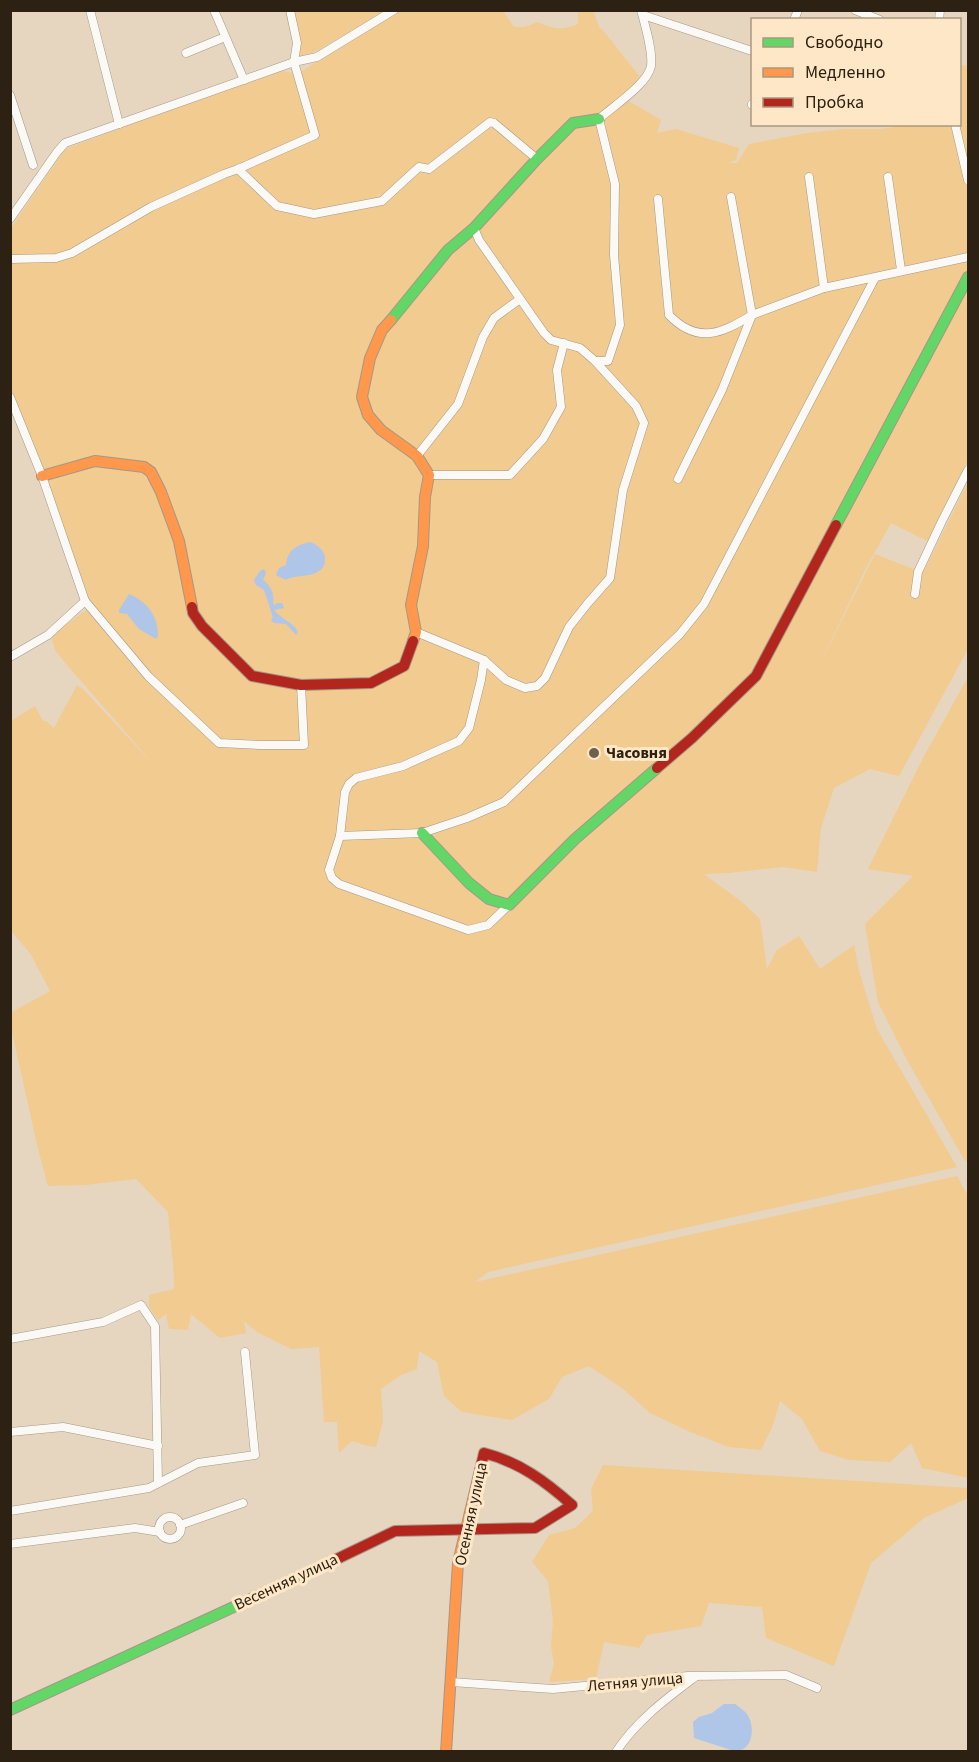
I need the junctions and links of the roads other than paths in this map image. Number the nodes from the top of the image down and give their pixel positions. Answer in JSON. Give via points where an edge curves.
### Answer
{"nodes":[{"id":1,"x":90,"y":10,"type":"edge"},
{"id":2,"x":214,"y":10,"type":"edge"},
{"id":3,"x":290,"y":10,"type":"edge"},
{"id":4,"x":394,"y":10,"type":"edge"},
{"id":5,"x":855,"y":10,"type":"edge"},
{"id":6,"x":642,"y":13,"type":"edge"},
{"id":7,"x":875,"y":18,"type":"edge"},
{"id":8,"x":225,"y":37,"type":"junction"},
{"id":9,"x":751,"y":50,"type":"edge"},
{"id":10,"x":186,"y":53,"type":"dead end"},
{"id":11,"x":294,"y":62,"type":"junction"},
{"id":12,"x":243,"y":80,"type":"junction"},
{"id":13,"x":10,"y":94,"type":"edge"},
{"id":14,"x":598,"y":119,"type":"junction"},
{"id":15,"x":119,"y":124,"type":"junction"},
{"id":16,"x":956,"y":126,"type":"edge"},
{"id":17,"x":537,"y":159,"type":"junction"},
{"id":18,"x":33,"y":165,"type":"dead end"},
{"id":19,"x":238,"y":169,"type":"junction"},
{"id":20,"x":809,"y":177,"type":"dead end"},
{"id":21,"x":888,"y":177,"type":"dead end"},
{"id":22,"x":969,"y":180,"type":"edge"},
{"id":23,"x":731,"y":197,"type":"dead end"},
{"id":24,"x":658,"y":199,"type":"dead end"},
{"id":25,"x":10,"y":219,"type":"edge"},
{"id":26,"x":474,"y":228,"type":"junction"},
{"id":27,"x":969,"y":257,"type":"edge"},
{"id":28,"x":10,"y":259,"type":"edge"},
{"id":29,"x":901,"y":270,"type":"junction"},
{"id":30,"x":969,"y":277,"type":"edge"},
{"id":31,"x":874,"y":278,"type":"junction"},
{"id":32,"x":824,"y":288,"type":"junction"},
{"id":33,"x":520,"y":299,"type":"junction"},
{"id":34,"x":752,"y":315,"type":"junction"},
{"id":35,"x":564,"y":343,"type":"junction"},
{"id":36,"x":595,"y":361,"type":"junction"},
{"id":37,"x":10,"y":398,"type":"edge"},
{"id":38,"x":417,"y":456,"type":"junction"},
{"id":39,"x":969,"y":470,"type":"edge"},
{"id":40,"x":42,"y":476,"type":"junction"},
{"id":41,"x":429,"y":476,"type":"junction"},
{"id":42,"x":678,"y":479,"type":"dead end"},
{"id":43,"x":915,"y":594,"type":"dead end"},
{"id":44,"x":85,"y":601,"type":"junction"},
{"id":45,"x":416,"y":632,"type":"junction"},
{"id":46,"x":10,"y":657,"type":"edge"},
{"id":47,"x":484,"y":660,"type":"junction"},
{"id":48,"x":301,"y":685,"type":"junction"},
{"id":49,"x":422,"y":833,"type":"junction"},
{"id":50,"x":340,"y":836,"type":"junction"},
{"id":51,"x":509,"y":905,"type":"junction"},
{"id":52,"x":10,"y":1339,"type":"edge"},
{"id":53,"x":245,"y":1352,"type":"dead end"},
{"id":54,"x":10,"y":1432,"type":"edge"},
{"id":55,"x":158,"y":1446,"type":"junction"},
{"id":56,"x":158,"y":1483,"type":"junction"},
{"id":57,"x":243,"y":1503,"type":"dead end"},
{"id":58,"x":572,"y":1505,"type":"joint"},
{"id":59,"x":10,"y":1511,"type":"edge"},
{"id":60,"x":180,"y":1525,"type":"junction"},
{"id":61,"x":465,"y":1530,"type":"junction"},
{"id":62,"x":160,"y":1532,"type":"junction"},
{"id":63,"x":10,"y":1544,"type":"edge"},
{"id":64,"x":696,"y":1676,"type":"junction"},
{"id":65,"x":451,"y":1682,"type":"junction"},
{"id":66,"x":817,"y":1688,"type":"dead end"},
{"id":67,"x":10,"y":1710,"type":"edge"},
{"id":68,"x":446,"y":1752,"type":"edge"},
{"id":69,"x":616,"y":1752,"type":"edge"}],
"edges":[{"from":1,"to":15,"type":"street"},
{"from":2,"to":8,"type":"street"},
{"from":3,"to":11,"type":"street","via":[[297,43]]},
{"from":4,"to":11,"type":"street","via":[[317,57]]},
{"from":5,"to":7,"type":"street"},
{"from":6,"to":9,"type":"street"},
{"from":6,"to":14,"type":"street","via":[[651,68],[645,80]]},
{"from":8,"to":10,"type":"street"},
{"from":8,"to":12,"type":"street"},
{"from":11,"to":12,"type":"street"},
{"from":11,"to":19,"type":"street","via":[[315,135]]},
{"from":12,"to":15,"type":"street"},
{"from":13,"to":18,"type":"street"},
{"from":14,"to":17,"type":"street","via":[[573,123]]},
{"from":14,"to":36,"type":"street","via":[[615,184],[614,255],[620,325],[608,361]]},
{"from":15,"to":25,"type":"street","via":[[65,144]]},
{"from":16,"to":22,"type":"street"},
{"from":17,"to":19,"type":"street","via":[[490,122],[429,169],[419,167],[382,201],[314,214],[277,206]]},
{"from":17,"to":26,"type":"street"},
{"from":19,"to":28,"type":"street","via":[[151,207],[72,253],[56,258]]},
{"from":20,"to":32,"type":"street"},
{"from":21,"to":29,"type":"street"},
{"from":23,"to":34,"type":"street"},
{"from":24,"to":34,"type":"street","via":[[669,315],[692,331],[711,334],[729,329]]},
{"from":26,"to":33,"type":"street"},
{"from":26,"to":38,"type":"street","via":[[448,250],[382,330],[370,358],[362,397],[368,415],[381,430]]},
{"from":27,"to":29,"type":"street"},
{"from":29,"to":31,"type":"street"},
{"from":30,"to":51,"type":"street","via":[[756,676],[692,738],[575,839]]},
{"from":31,"to":32,"type":"street"},
{"from":31,"to":49,"type":"street","via":[[704,604],[680,634],[504,802]]},
{"from":32,"to":34,"type":"street"},
{"from":33,"to":35,"type":"street","via":[[544,333],[551,340]]},
{"from":33,"to":38,"type":"street","via":[[494,318],[458,404]]},
{"from":34,"to":42,"type":"street","via":[[722,390]]},
{"from":35,"to":36,"type":"street","via":[[580,348]]},
{"from":35,"to":41,"type":"street","via":[[557,370],[561,407],[543,439],[510,475]]},
{"from":36,"to":47,"type":"street","via":[[636,406],[644,423],[623,490],[610,578],[569,627],[545,678],[537,686],[525,688],[506,681]]},
{"from":37,"to":40,"type":"street"},
{"from":38,"to":41,"type":"street"},
{"from":39,"to":43,"type":"street","via":[[918,572]]},
{"from":40,"to":44,"type":"street"},
{"from":40,"to":48,"type":"street","via":[[95,461],[144,467],[151,472],[179,541],[193,614],[252,676]]},
{"from":41,"to":45,"type":"street","via":[[423,546],[411,605]]},
{"from":44,"to":46,"type":"street","via":[[48,635]]},
{"from":44,"to":48,"type":"street","via":[[148,676],[219,743],[304,745]]},
{"from":45,"to":47,"type":"street"},
{"from":45,"to":48,"type":"street","via":[[404,666],[371,683]]},
{"from":47,"to":50,"type":"street","via":[[468,728],[459,741],[403,766],[356,778],[345,792]]},
{"from":49,"to":50,"type":"street"},
{"from":49,"to":51,"type":"street","via":[[469,884],[489,899]]},
{"from":50,"to":51,"type":"street","via":[[329,870],[339,884],[468,930],[488,926]]},
{"from":52,"to":55,"type":"street","via":[[103,1322],[141,1305],[155,1326]]},
{"from":53,"to":56,"type":"street","via":[[255,1455],[198,1463]]},
{"from":54,"to":55,"type":"street","via":[[63,1427]]},
{"from":55,"to":56,"type":"street"},
{"from":56,"to":59,"type":"street","via":[[149,1488]]},
{"from":57,"to":60,"type":"street"},
{"from":58,"to":61,"type":"street","name":"Весенняя улица","via":[[535,1528]]},
{"from":58,"to":61,"type":"street","name":"Осенняя улица","via":[[546,1481],[504,1457],[484,1453]]},
{"from":60,"to":62,"type":"street","via":[[175,1537],[165,1537]]},
{"from":60,"to":62,"type":"street","via":[[176,1519],[166,1517],[159,1525]]},
{"from":61,"to":65,"type":"street","name":"Осенняя улица","via":[[458,1563]]},
{"from":61,"to":67,"type":"street","name":"Весенняя улица","via":[[395,1531]]},
{"from":62,"to":63,"type":"street","via":[[135,1528]]},
{"from":64,"to":65,"type":"street","name":"Летняя улица","via":[[553,1689]]},
{"from":64,"to":66,"type":"street","name":"Летняя улица","via":[[786,1676]]},
{"from":64,"to":69,"type":"street","via":[[655,1707]]},
{"from":65,"to":68,"type":"street","name":"Осенняя улица"}]}
